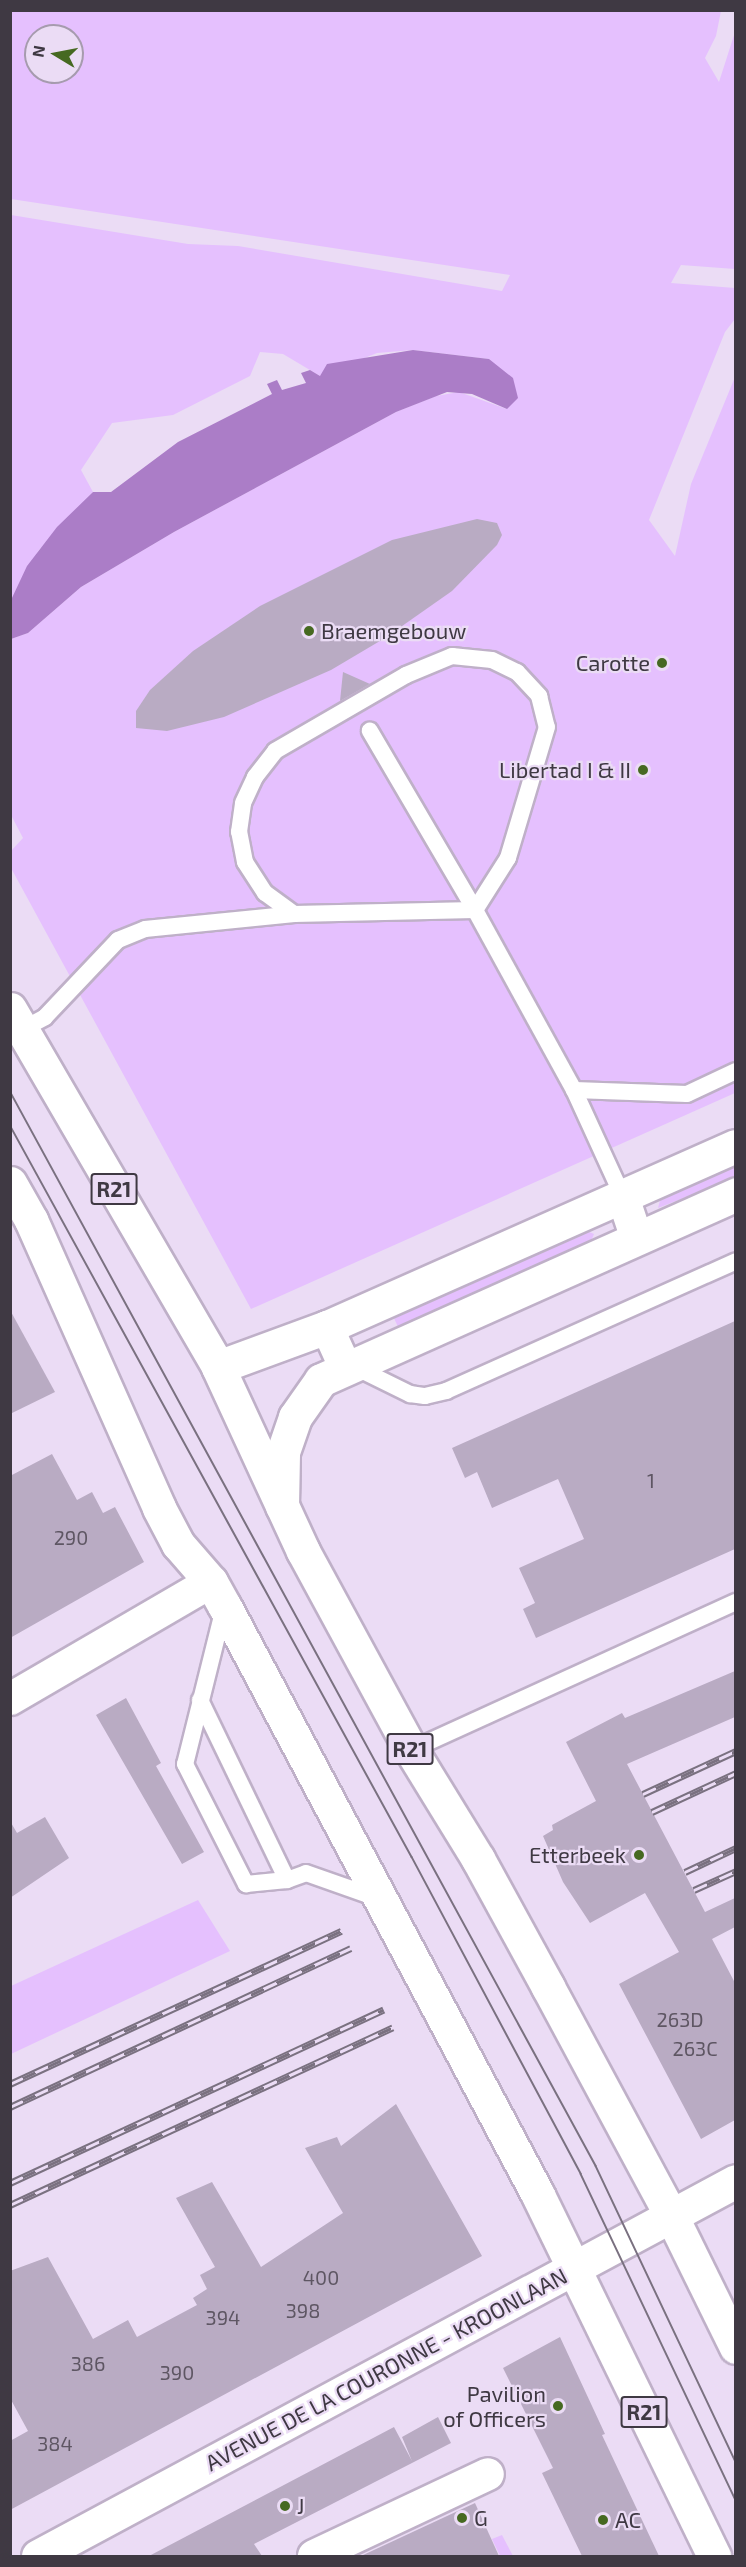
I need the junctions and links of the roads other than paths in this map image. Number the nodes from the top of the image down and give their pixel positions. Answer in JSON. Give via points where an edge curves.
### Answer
{"nodes":[{"id":1,"x":370,"y":731,"type":"dead end"},
{"id":2,"x":475,"y":910,"type":"junction"},
{"id":3,"x":294,"y":914,"type":"junction"},
{"id":4,"x":16,"y":1019,"type":"edge"},
{"id":5,"x":735,"y":1071,"type":"edge"},
{"id":6,"x":574,"y":1090,"type":"junction"},
{"id":7,"x":735,"y":1146,"type":"edge"},
{"id":8,"x":10,"y":1183,"type":"edge"},
{"id":9,"x":735,"y":1194,"type":"edge"},
{"id":10,"x":623,"y":1197,"type":"junction"},
{"id":11,"x":637,"y":1239,"type":"junction"},
{"id":12,"x":735,"y":1261,"type":"edge"},
{"id":13,"x":327,"y":1327,"type":"junction"},
{"id":14,"x":218,"y":1367,"type":"junction"},
{"id":15,"x":349,"y":1367,"type":"junction"},
{"id":16,"x":282,"y":1506,"type":"junction"},
{"id":17,"x":218,"y":1594,"type":"junction"},
{"id":18,"x":735,"y":1602,"type":"edge"},
{"id":19,"x":10,"y":1700,"type":"edge"},
{"id":20,"x":200,"y":1700,"type":"junction"},
{"id":21,"x":411,"y":1750,"type":"junction"},
{"id":22,"x":288,"y":1880,"type":"junction"},
{"id":23,"x":378,"y":1898,"type":"junction"},
{"id":24,"x":735,"y":2181,"type":"edge"},
{"id":25,"x":671,"y":2216,"type":"junction"},
{"id":26,"x":574,"y":2267,"type":"junction"},
{"id":27,"x":735,"y":2347,"type":"edge"},
{"id":28,"x":488,"y":2474,"type":"dead end"},
{"id":29,"x":38,"y":2556,"type":"edge"},
{"id":30,"x":314,"y":2556,"type":"edge"},
{"id":31,"x":714,"y":2556,"type":"edge"}],
"edges":[{"from":1,"to":2,"type":"lane"},
{"from":2,"to":3,"type":"lane"},
{"from":2,"to":3,"type":"lane","via":[[508,858],[547,727],[539,696],[517,672],[492,660],[452,656],[406,675],[275,751],[255,777],[243,803],[239,832],[245,862],[265,893]]},
{"from":2,"to":6,"type":"lane"},
{"from":3,"to":4,"type":"lane","via":[[145,929],[118,940],[45,1017]]},
{"from":4,"to":14,"type":"main road","number":"R21"},
{"from":5,"to":6,"type":"lane","via":[[687,1094]]},
{"from":6,"to":10,"type":"lane"},
{"from":7,"to":10,"type":"main road"},
{"from":8,"to":17,"type":"main road","number":"R21","via":[[40,1240],[159,1508],[178,1544]]},
{"from":9,"to":11,"type":"main road"},
{"from":10,"to":11,"type":"street"},
{"from":10,"to":13,"type":"main road"},
{"from":11,"to":15,"type":"main road"},
{"from":12,"to":15,"type":"lane","via":[[446,1391],[425,1396],[410,1394]]},
{"from":13,"to":14,"type":"main road"},
{"from":13,"to":15,"type":"street"},
{"from":14,"to":16,"type":"main road","number":"R21"},
{"from":15,"to":16,"type":"main road","via":[[321,1380],[295,1417],[283,1452]]},
{"from":16,"to":21,"type":"main road","number":"R21"},
{"from":17,"to":19,"type":"street"},
{"from":17,"to":20,"type":"lane"},
{"from":17,"to":23,"type":"main road","number":"R21"},
{"from":18,"to":21,"type":"lane"},
{"from":20,"to":22,"type":"lane"},
{"from":20,"to":22,"type":"lane","via":[[185,1764],[246,1884]]},
{"from":21,"to":25,"type":"main road","number":"R21","via":[[478,1859]]},
{"from":22,"to":23,"type":"lane","via":[[306,1873]]},
{"from":23,"to":26,"type":"main road","number":"R21"},
{"from":24,"to":25,"type":"main road","name":"AVENUE DE LA COURONNE - KROONLAAN"},
{"from":25,"to":26,"type":"main road","name":"AVENUE DE LA COURONNE - KROONLAAN"},
{"from":25,"to":27,"type":"main road","number":"R21"},
{"from":26,"to":29,"type":"main road","name":"AVENUE DE LA COURONNE - KROONLAAN"},
{"from":26,"to":31,"type":"main road","number":"R21"},
{"from":28,"to":30,"type":"street"}]}
